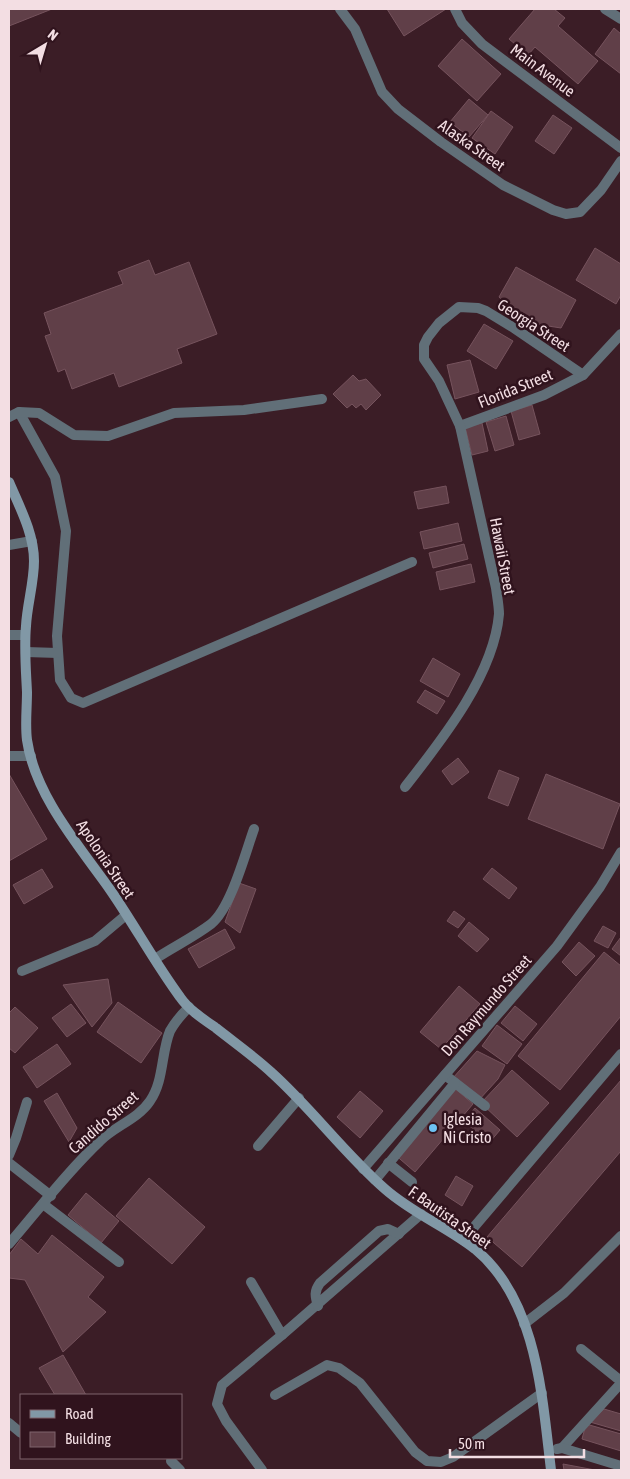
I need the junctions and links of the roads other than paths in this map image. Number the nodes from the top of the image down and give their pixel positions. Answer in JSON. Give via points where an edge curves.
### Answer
{"nodes":[{"id":1,"x":340,"y":9,"type":"edge"},
{"id":2,"x":455,"y":9,"type":"edge"},
{"id":3,"x":605,"y":9,"type":"edge"},
{"id":4,"x":621,"y":20,"type":"edge"},
{"id":5,"x":621,"y":148,"type":"edge"},
{"id":6,"x":621,"y":161,"type":"edge"},
{"id":7,"x":621,"y":334,"type":"edge"},
{"id":8,"x":583,"y":375,"type":"junction"},
{"id":9,"x":322,"y":399,"type":"dead end"},
{"id":10,"x":19,"y":412,"type":"junction"},
{"id":11,"x":9,"y":417,"type":"edge"},
{"id":12,"x":460,"y":426,"type":"junction"},
{"id":13,"x":9,"y":482,"type":"edge"},
{"id":14,"x":32,"y":541,"type":"junction"},
{"id":15,"x":9,"y":545,"type":"edge"},
{"id":16,"x":412,"y":562,"type":"dead end"},
{"id":17,"x":9,"y":635,"type":"edge"},
{"id":18,"x":25,"y":635,"type":"junction"},
{"id":19,"x":26,"y":652,"type":"junction"},
{"id":20,"x":58,"y":653,"type":"junction"},
{"id":21,"x":9,"y":756,"type":"edge"},
{"id":22,"x":30,"y":756,"type":"junction"},
{"id":23,"x":406,"y":787,"type":"dead end"},
{"id":24,"x":254,"y":829,"type":"dead end"},
{"id":25,"x":621,"y":852,"type":"edge"},
{"id":26,"x":126,"y":915,"type":"junction"},
{"id":27,"x":155,"y":959,"type":"junction"},
{"id":28,"x":22,"y":971,"type":"dead end"},
{"id":29,"x":189,"y":1007,"type":"junction"},
{"id":30,"x":621,"y":1054,"type":"edge"},
{"id":31,"x":446,"y":1075,"type":"junction"},
{"id":32,"x":455,"y":1083,"type":"junction"},
{"id":33,"x":299,"y":1098,"type":"junction"},
{"id":34,"x":28,"y":1102,"type":"dead end"},
{"id":35,"x":485,"y":1106,"type":"dead end"},
{"id":36,"x":258,"y":1146,"type":"dead end"},
{"id":37,"x":9,"y":1155,"type":"edge"},
{"id":38,"x":9,"y":1163,"type":"edge"},
{"id":39,"x":388,"y":1163,"type":"junction"},
{"id":40,"x":363,"y":1169,"type":"junction"},
{"id":41,"x":374,"y":1180,"type":"junction"},
{"id":42,"x":412,"y":1182,"type":"dead end"},
{"id":43,"x":51,"y":1196,"type":"junction"},
{"id":44,"x":43,"y":1204,"type":"junction"},
{"id":45,"x":421,"y":1214,"type":"junction"},
{"id":46,"x":399,"y":1234,"type":"junction"},
{"id":47,"x":621,"y":1236,"type":"edge"},
{"id":48,"x":463,"y":1240,"type":"junction"},
{"id":49,"x":9,"y":1244,"type":"edge"},
{"id":50,"x":119,"y":1262,"type":"dead end"},
{"id":51,"x":251,"y":1282,"type":"dead end"},
{"id":52,"x":318,"y":1306,"type":"junction"},
{"id":53,"x":524,"y":1324,"type":"junction"},
{"id":54,"x":282,"y":1335,"type":"junction"},
{"id":55,"x":581,"y":1349,"type":"dead end"},
{"id":56,"x":621,"y":1381,"type":"edge"},
{"id":57,"x":542,"y":1393,"type":"junction"},
{"id":58,"x":274,"y":1395,"type":"dead end"},
{"id":59,"x":9,"y":1423,"type":"edge"},
{"id":60,"x":20,"y":1431,"type":"edge"},
{"id":61,"x":562,"y":1448,"type":"junction"},
{"id":62,"x":549,"y":1452,"type":"junction"},
{"id":63,"x":171,"y":1461,"type":"dead end"},
{"id":64,"x":621,"y":1466,"type":"edge"},
{"id":65,"x":180,"y":1470,"type":"edge"},
{"id":66,"x":262,"y":1470,"type":"edge"},
{"id":67,"x":551,"y":1470,"type":"edge"}],
"edges":[{"from":1,"to":6,"type":"street","name":"Alaska Street","via":[[355,29],[382,92],[398,109],[503,185],[553,210],[566,214],[580,212],[601,190]]},
{"from":2,"to":5,"type":"street","name":"Main Avenue","via":[[462,23],[482,44]]},
{"from":3,"to":4,"type":"street"},
{"from":7,"to":8,"type":"street","name":"Florida Street"},
{"from":8,"to":12,"type":"street","name":"Florida Street","via":[[544,395]]},
{"from":8,"to":12,"type":"street","name":"Georgia Street","via":[[486,311],[459,307],[439,323],[428,337],[423,351],[424,359],[439,381]]},
{"from":9,"to":10,"type":"street","via":[[244,410],[174,413],[108,436],[74,435],[39,413]]},
{"from":10,"to":11,"type":"street"},
{"from":10,"to":20,"type":"street","via":[[54,476],[66,531]]},
{"from":12,"to":23,"type":"street","name":"Hawaii Street","via":[[499,614],[484,670],[444,737]]},
{"from":13,"to":14,"type":"main road","name":"Apolonia Street"},
{"from":14,"to":15,"type":"street"},
{"from":14,"to":18,"type":"main road","name":"Apolonia Street","via":[[34,562]]},
{"from":16,"to":20,"type":"street","via":[[83,703],[71,698],[60,680]]},
{"from":17,"to":18,"type":"street"},
{"from":18,"to":19,"type":"main road","name":"Apolonia Street"},
{"from":19,"to":20,"type":"street"},
{"from":19,"to":22,"type":"main road","name":"Apolonia Street"},
{"from":21,"to":22,"type":"street"},
{"from":22,"to":26,"type":"main road","name":"Apolonia Street","via":[[58,814]]},
{"from":24,"to":27,"type":"street","via":[[224,908],[212,923]]},
{"from":25,"to":31,"type":"street","name":"Don Raymundo Street","via":[[557,946]]},
{"from":26,"to":27,"type":"main road","name":"Apolonia Street"},
{"from":26,"to":28,"type":"street","via":[[95,941]]},
{"from":27,"to":29,"type":"main road","name":"Apolonia Street"},
{"from":29,"to":33,"type":"main road","name":"Apolonia Street"},
{"from":29,"to":43,"type":"street","name":"Candido Street","via":[[169,1033],[151,1100],[140,1112],[106,1134]]},
{"from":30,"to":48,"type":"street"},
{"from":31,"to":32,"type":"street"},
{"from":31,"to":40,"type":"street","name":"Don Raymundo Street"},
{"from":32,"to":35,"type":"street"},
{"from":32,"to":39,"type":"street"},
{"from":33,"to":36,"type":"street"},
{"from":33,"to":40,"type":"main road","name":"Apolonia Street"},
{"from":34,"to":37,"type":"street"},
{"from":38,"to":43,"type":"street"},
{"from":39,"to":41,"type":"street"},
{"from":39,"to":42,"type":"street"},
{"from":40,"to":41,"type":"main road","name":"F. Bautista Street"},
{"from":41,"to":45,"type":"main road","name":"F. Bautista Street"},
{"from":43,"to":44,"type":"street","name":"Candido Street"},
{"from":44,"to":49,"type":"street","name":"Candido Street"},
{"from":44,"to":50,"type":"street"},
{"from":45,"to":46,"type":"street"},
{"from":45,"to":48,"type":"main road","name":"F. Bautista Street"},
{"from":46,"to":52,"type":"street"},
{"from":46,"to":52,"type":"street","via":[[388,1229],[379,1231],[320,1283],[315,1296]]},
{"from":47,"to":53,"type":"street","via":[[564,1293]]},
{"from":48,"to":53,"type":"main road","name":"F. Bautista Street","via":[[503,1280]]},
{"from":51,"to":54,"type":"street"},
{"from":52,"to":54,"type":"street"},
{"from":53,"to":57,"type":"main road","name":"F. Bautista Street","via":[[535,1356]]},
{"from":54,"to":66,"type":"street","via":[[222,1385],[217,1404]]},
{"from":55,"to":56,"type":"street"},
{"from":56,"to":61,"type":"street"},
{"from":57,"to":58,"type":"street","via":[[453,1457],[441,1462],[427,1461],[415,1452],[360,1383],[339,1368],[327,1365]]},
{"from":57,"to":62,"type":"main road","name":"F. Bautista Street"},
{"from":59,"to":60,"type":"street"},
{"from":61,"to":62,"type":"street"},
{"from":61,"to":64,"type":"street"},
{"from":62,"to":67,"type":"main road","name":"F. Bautista Street"},
{"from":63,"to":65,"type":"street"}]}
